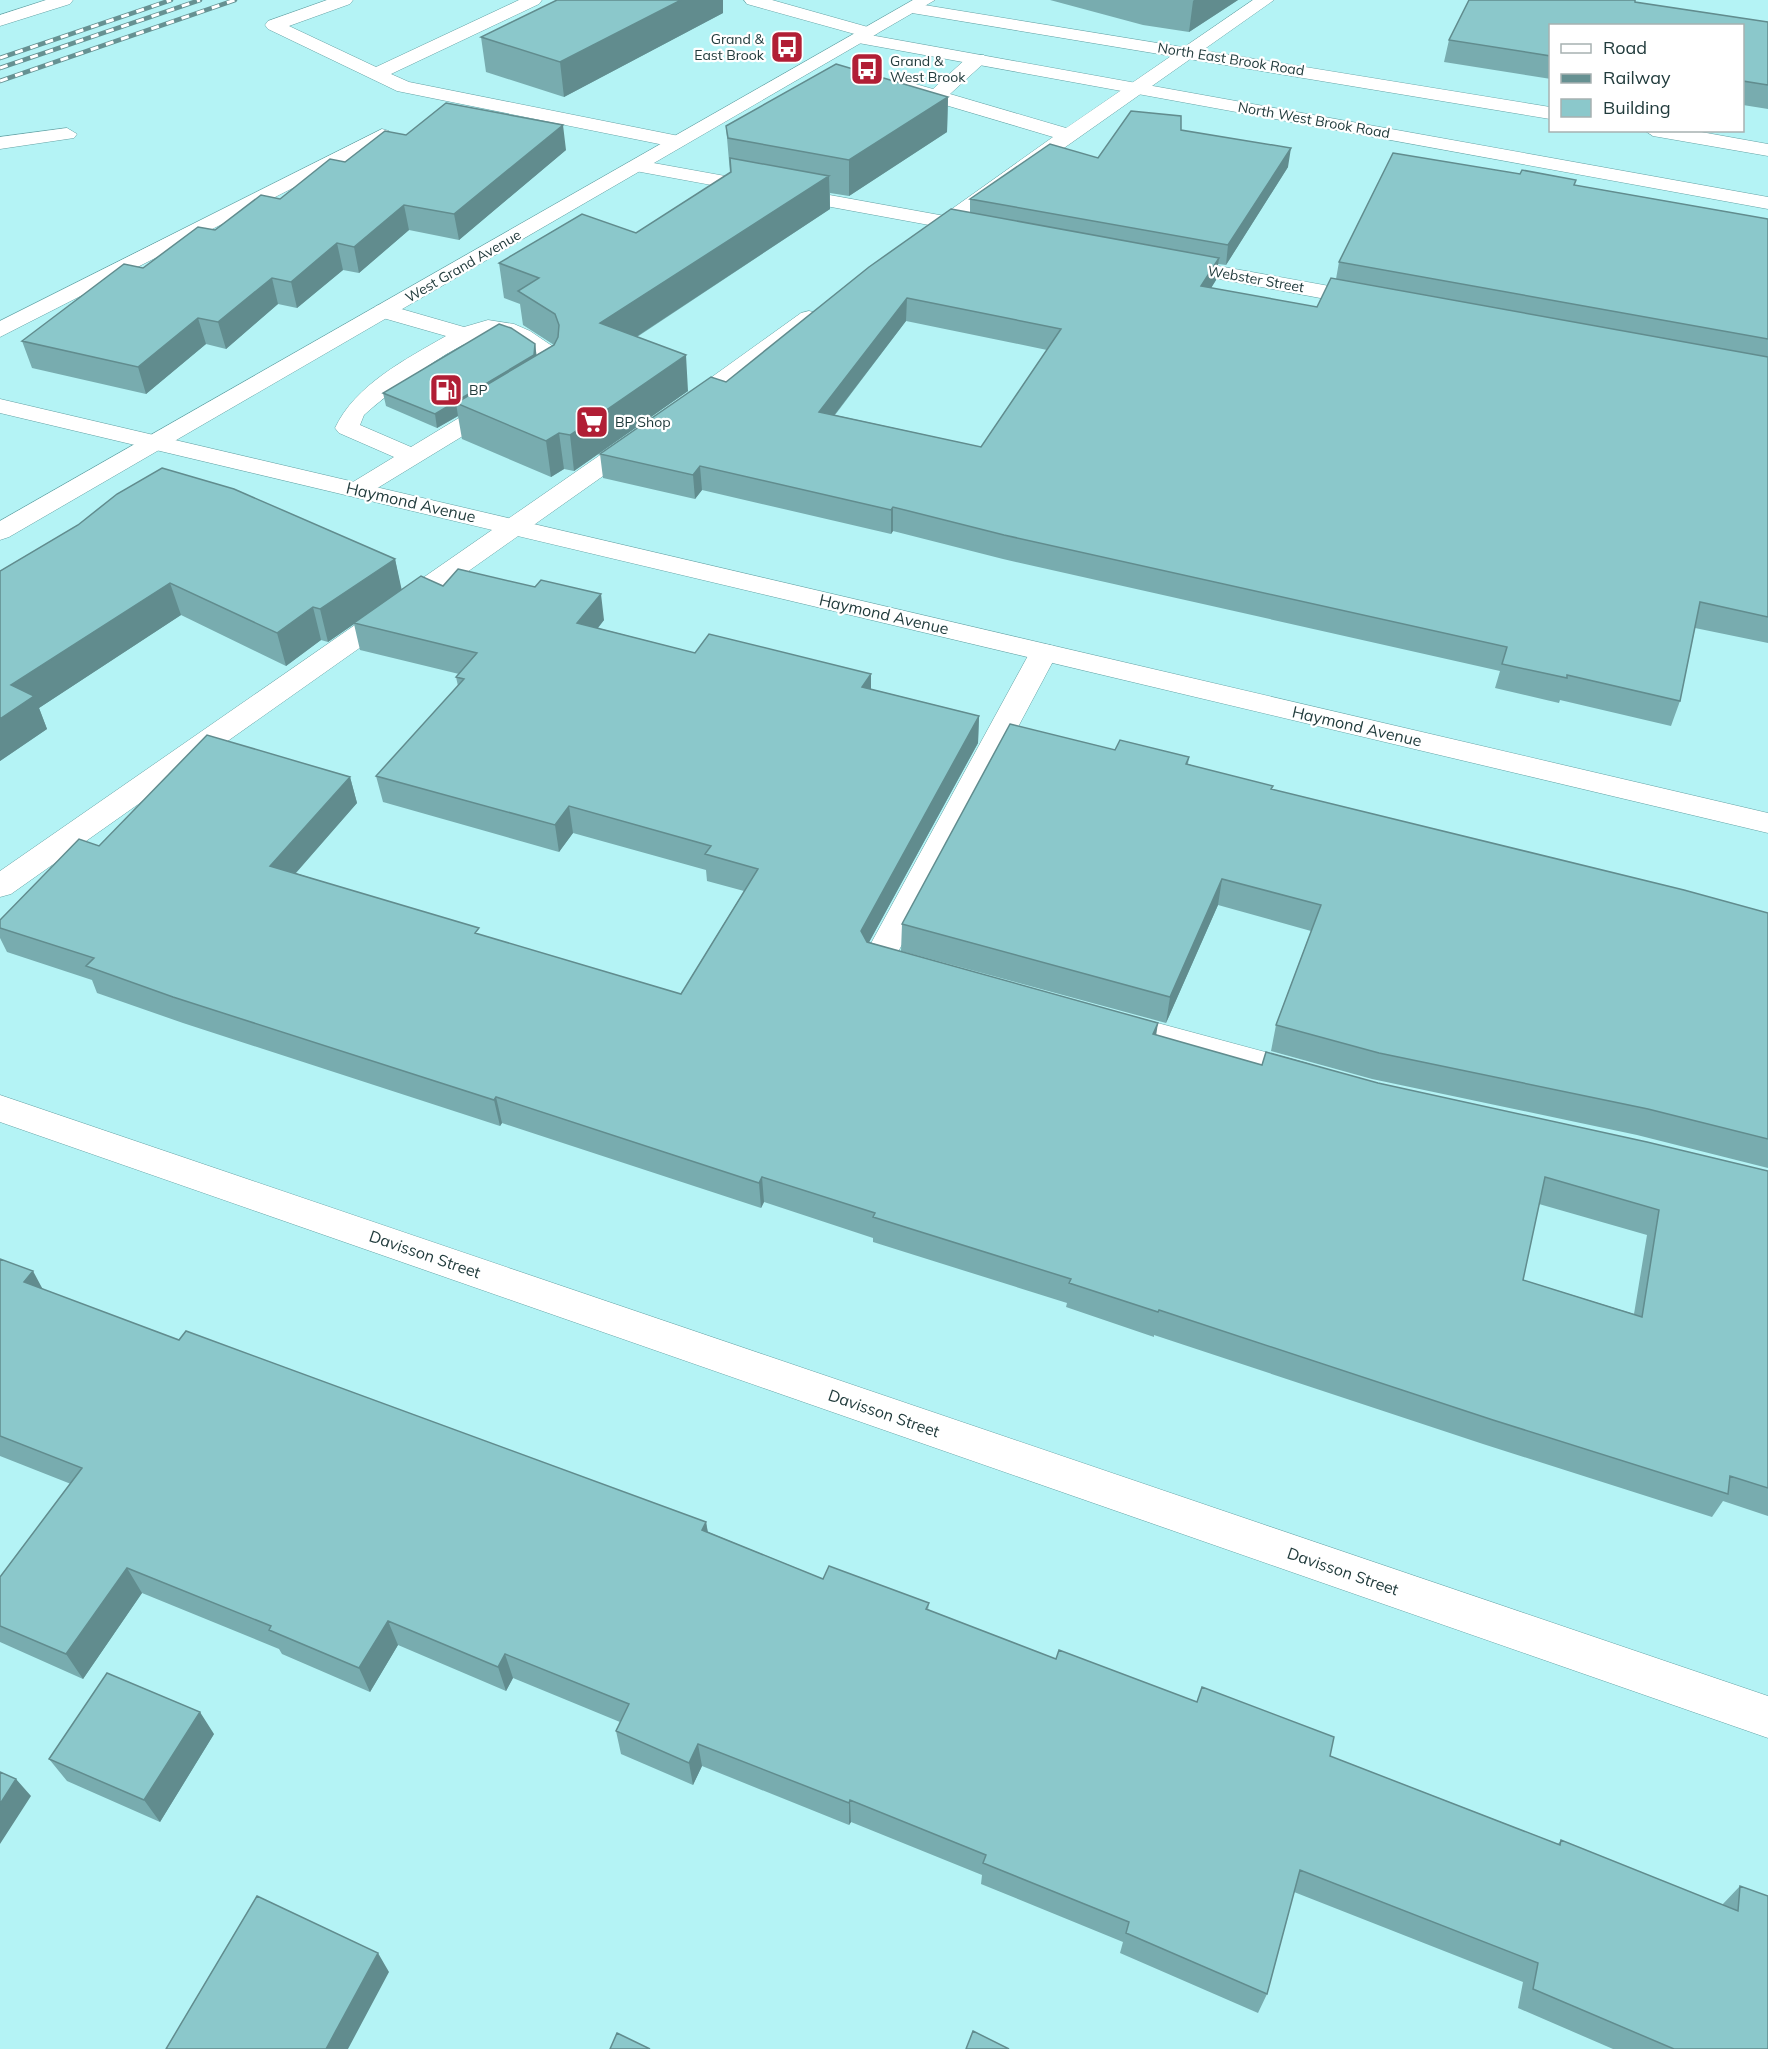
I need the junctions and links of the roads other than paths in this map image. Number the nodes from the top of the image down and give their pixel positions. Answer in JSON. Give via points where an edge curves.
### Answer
{"nodes":[{"id":1,"x":64,"y":0,"type":"edge"},
{"id":2,"x":344,"y":0,"type":"edge"},
{"id":3,"x":533,"y":0,"type":"edge"},
{"id":4,"x":753,"y":0,"type":"edge"},
{"id":5,"x":1265,"y":0,"type":"edge"},
{"id":6,"x":919,"y":4,"type":"edge"},
{"id":7,"x":0,"y":21,"type":"edge"},
{"id":8,"x":864,"y":35,"type":"junction"},
{"id":9,"x":1189,"y":52,"type":"junction"},
{"id":10,"x":977,"y":59,"type":"junction"},
{"id":11,"x":376,"y":74,"type":"junction"},
{"id":12,"x":883,"y":81,"type":"edge"},
{"id":13,"x":1136,"y":87,"type":"junction"},
{"id":14,"x":937,"y":96,"type":"junction"},
{"id":15,"x":1549,"y":113,"type":"edge"},
{"id":16,"x":1664,"y":132,"type":"edge"},
{"id":17,"x":67,"y":134,"type":"dead end"},
{"id":18,"x":382,"y":135,"type":"edge"},
{"id":19,"x":1069,"y":135,"type":"junction"},
{"id":20,"x":679,"y":142,"type":"junction"},
{"id":21,"x":0,"y":143,"type":"edge"},
{"id":22,"x":1768,"y":150,"type":"edge"},
{"id":23,"x":637,"y":166,"type":"junction"},
{"id":24,"x":1768,"y":203,"type":"edge"},
{"id":25,"x":945,"y":222,"type":"junction"},
{"id":26,"x":1004,"y":233,"type":"edge"},
{"id":27,"x":906,"y":250,"type":"edge"},
{"id":28,"x":1157,"y":261,"type":"edge"},
{"id":29,"x":1392,"y":304,"type":"edge"},
{"id":30,"x":828,"y":305,"type":"edge"},
{"id":31,"x":384,"y":311,"type":"junction"},
{"id":32,"x":0,"y":330,"type":"edge"},
{"id":33,"x":459,"y":347,"type":"junction"},
{"id":34,"x":484,"y":386,"type":"edge"},
{"id":35,"x":500,"y":405,"type":"junction"},
{"id":36,"x":0,"y":406,"type":"edge"},
{"id":37,"x":156,"y":442,"type":"junction"},
{"id":38,"x":414,"y":456,"type":"junction"},
{"id":39,"x":357,"y":490,"type":"junction"},
{"id":40,"x":515,"y":527,"type":"junction"},
{"id":41,"x":0,"y":532,"type":"edge"},
{"id":42,"x":1044,"y":652,"type":"junction"},
{"id":43,"x":1768,"y":823,"type":"edge"},
{"id":44,"x":0,"y":886,"type":"edge"},
{"id":45,"x":936,"y":974,"type":"edge"},
{"id":46,"x":1085,"y":1015,"type":"edge"},
{"id":47,"x":1337,"y":1085,"type":"edge"},
{"id":48,"x":0,"y":1108,"type":"edge"},
{"id":49,"x":1768,"y":1717,"type":"edge"}],
"edges":[{"from":1,"to":7,"type":"street"},
{"from":2,"to":11,"type":"street","via":[[274,25]]},
{"from":3,"to":11,"type":"street"},
{"from":4,"to":8,"type":"street","name":"North West Brook Road"},
{"from":5,"to":9,"type":"street"},
{"from":6,"to":8,"type":"street","name":"West Grand Avenue"},
{"from":6,"to":9,"type":"street","name":"North East Brook Road"},
{"from":8,"to":10,"type":"street","name":"North West Brook Road"},
{"from":8,"to":20,"type":"street","name":"West Grand Avenue"},
{"from":9,"to":13,"type":"street"},
{"from":9,"to":15,"type":"street","name":"North East Brook Road"},
{"from":10,"to":13,"type":"street","name":"North West Brook Road"},
{"from":10,"to":14,"type":"street"},
{"from":11,"to":20,"type":"street","via":[[404,87]]},
{"from":12,"to":14,"type":"street"},
{"from":13,"to":19,"type":"street"},
{"from":13,"to":24,"type":"street","name":"North West Brook Road"},
{"from":14,"to":19,"type":"street"},
{"from":16,"to":22,"type":"street"},
{"from":17,"to":21,"type":"street"},
{"from":18,"to":32,"type":"street"},
{"from":19,"to":25,"type":"street"},
{"from":20,"to":23,"type":"street","name":"West Grand Avenue"},
{"from":23,"to":25,"type":"street"},
{"from":23,"to":31,"type":"street","name":"West Grand Avenue"},
{"from":25,"to":26,"type":"street"},
{"from":25,"to":27,"type":"street"},
{"from":28,"to":29,"type":"street","name":"Webster Street"},
{"from":30,"to":40,"type":"street"},
{"from":31,"to":33,"type":"street"},
{"from":31,"to":37,"type":"street","name":"West Grand Avenue"},
{"from":33,"to":35,"type":"street","via":[[486,327],[509,329],[550,355],[550,373]]},
{"from":33,"to":38,"type":"street","via":[[405,386],[355,411],[347,428]]},
{"from":34,"to":35,"type":"street"},
{"from":35,"to":38,"type":"street","via":[[438,428]]},
{"from":36,"to":37,"type":"street","name":"Haymond Avenue"},
{"from":37,"to":39,"type":"street","name":"Haymond Avenue"},
{"from":37,"to":41,"type":"street","name":"West Grand Avenue"},
{"from":38,"to":39,"type":"street"},
{"from":39,"to":40,"type":"street","name":"Haymond Avenue"},
{"from":40,"to":42,"type":"street","name":"Haymond Avenue"},
{"from":40,"to":44,"type":"street"},
{"from":42,"to":43,"type":"street","name":"Haymond Avenue"},
{"from":42,"to":45,"type":"street","via":[[879,958]]},
{"from":46,"to":47,"type":"street"},
{"from":48,"to":49,"type":"street","name":"Davisson Street"}]}
